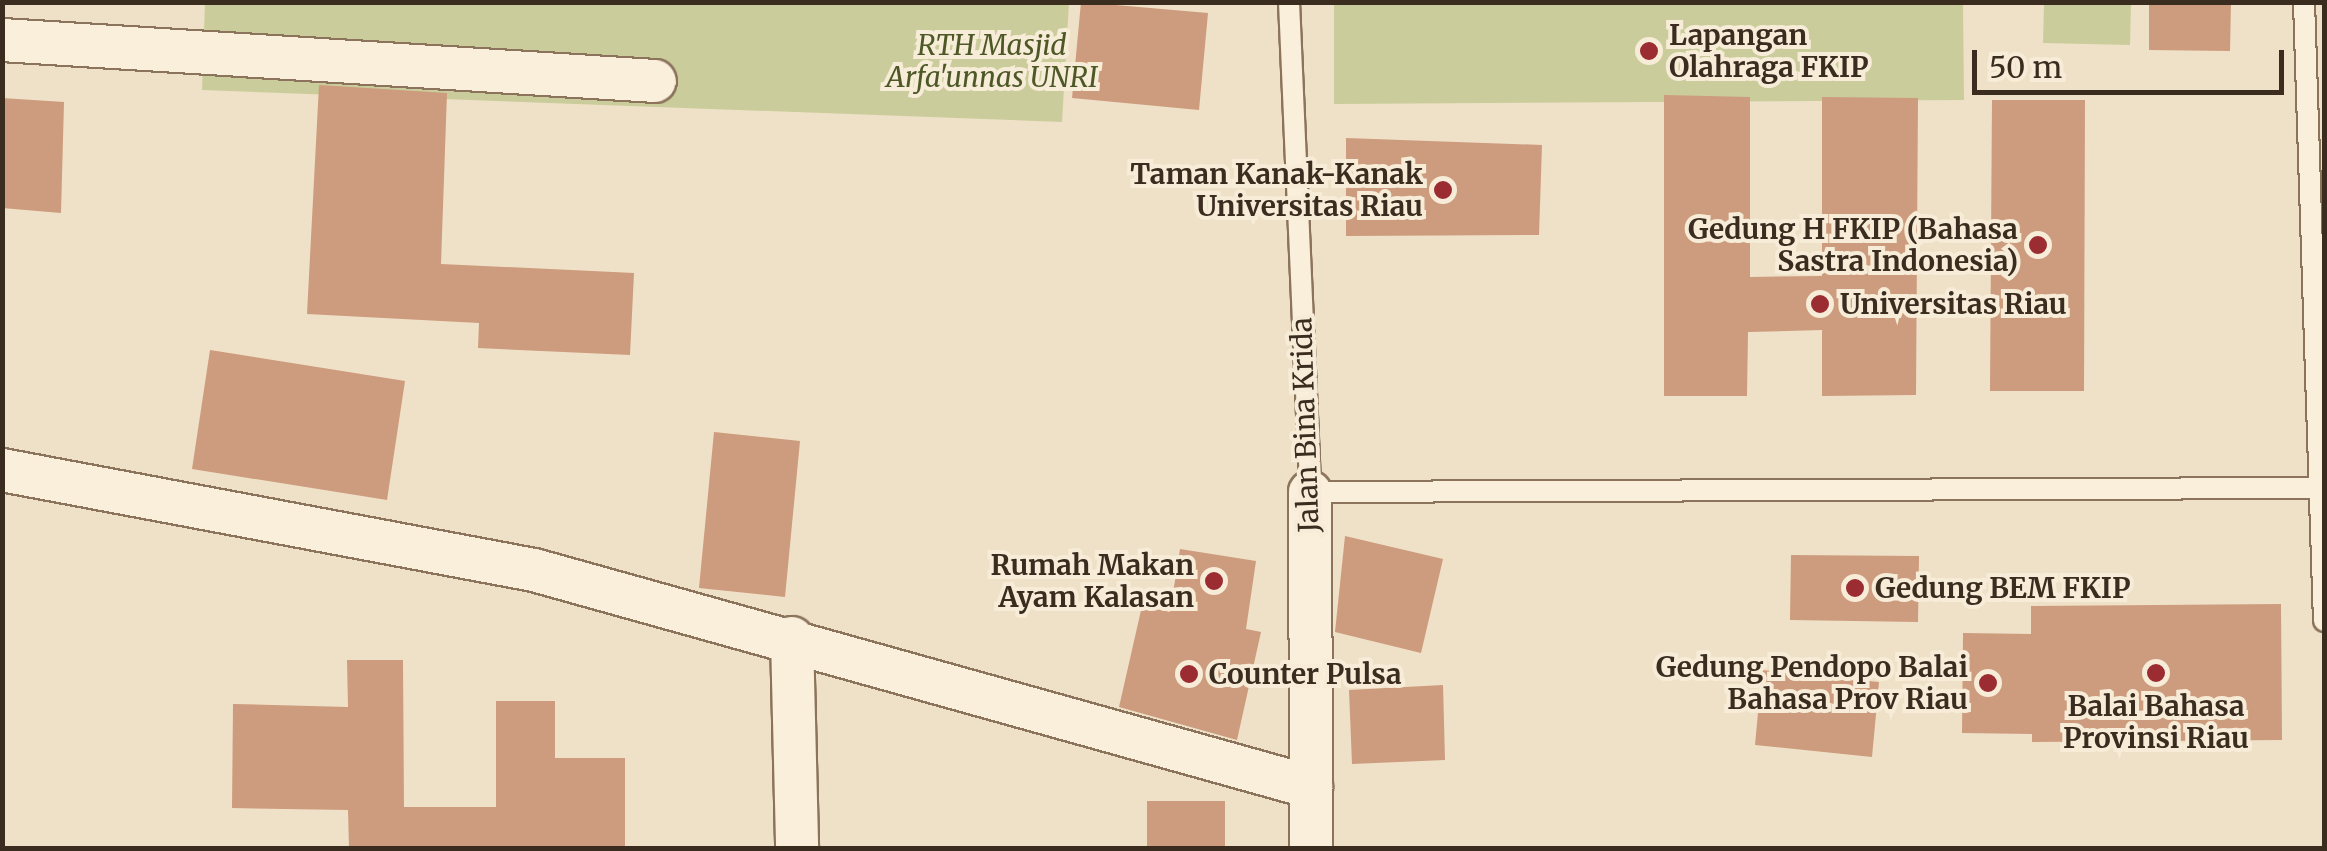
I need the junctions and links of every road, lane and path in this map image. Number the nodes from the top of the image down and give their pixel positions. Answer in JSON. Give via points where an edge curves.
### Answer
{"nodes":[{"id":1,"x":1288,"y":2,"type":"edge"},
{"id":2,"x":2304,"y":2,"type":"edge"},
{"id":3,"x":2,"y":40,"type":"edge"},
{"id":4,"x":655,"y":82,"type":"dead end"},
{"id":5,"x":2,"y":470,"type":"edge"},
{"id":6,"x":2320,"y":488,"type":"edge"},
{"id":7,"x":1310,"y":492,"type":"junction"},
{"id":8,"x":2324,"y":621,"type":"edge"},
{"id":9,"x":792,"y":638,"type":"junction"},
{"id":10,"x":1311,"y":787,"type":"junction"},
{"id":11,"x":797,"y":848,"type":"edge"},
{"id":12,"x":1311,"y":848,"type":"edge"}],
"edges":[{"from":1,"to":7,"type":"lane","name":"Jalan Bina Krida"},
{"from":2,"to":6,"type":"lane"},
{"from":3,"to":4,"type":"street"},
{"from":5,"to":9,"type":"street","via":[[534,570]]},
{"from":6,"to":7,"type":"lane"},
{"from":6,"to":8,"type":"lane"},
{"from":7,"to":10,"type":"street","name":"Jalan Bina Krida"},
{"from":9,"to":10,"type":"street"},
{"from":9,"to":11,"type":"street"},
{"from":10,"to":12,"type":"street","name":"Jalan Bina Krida"}]}
